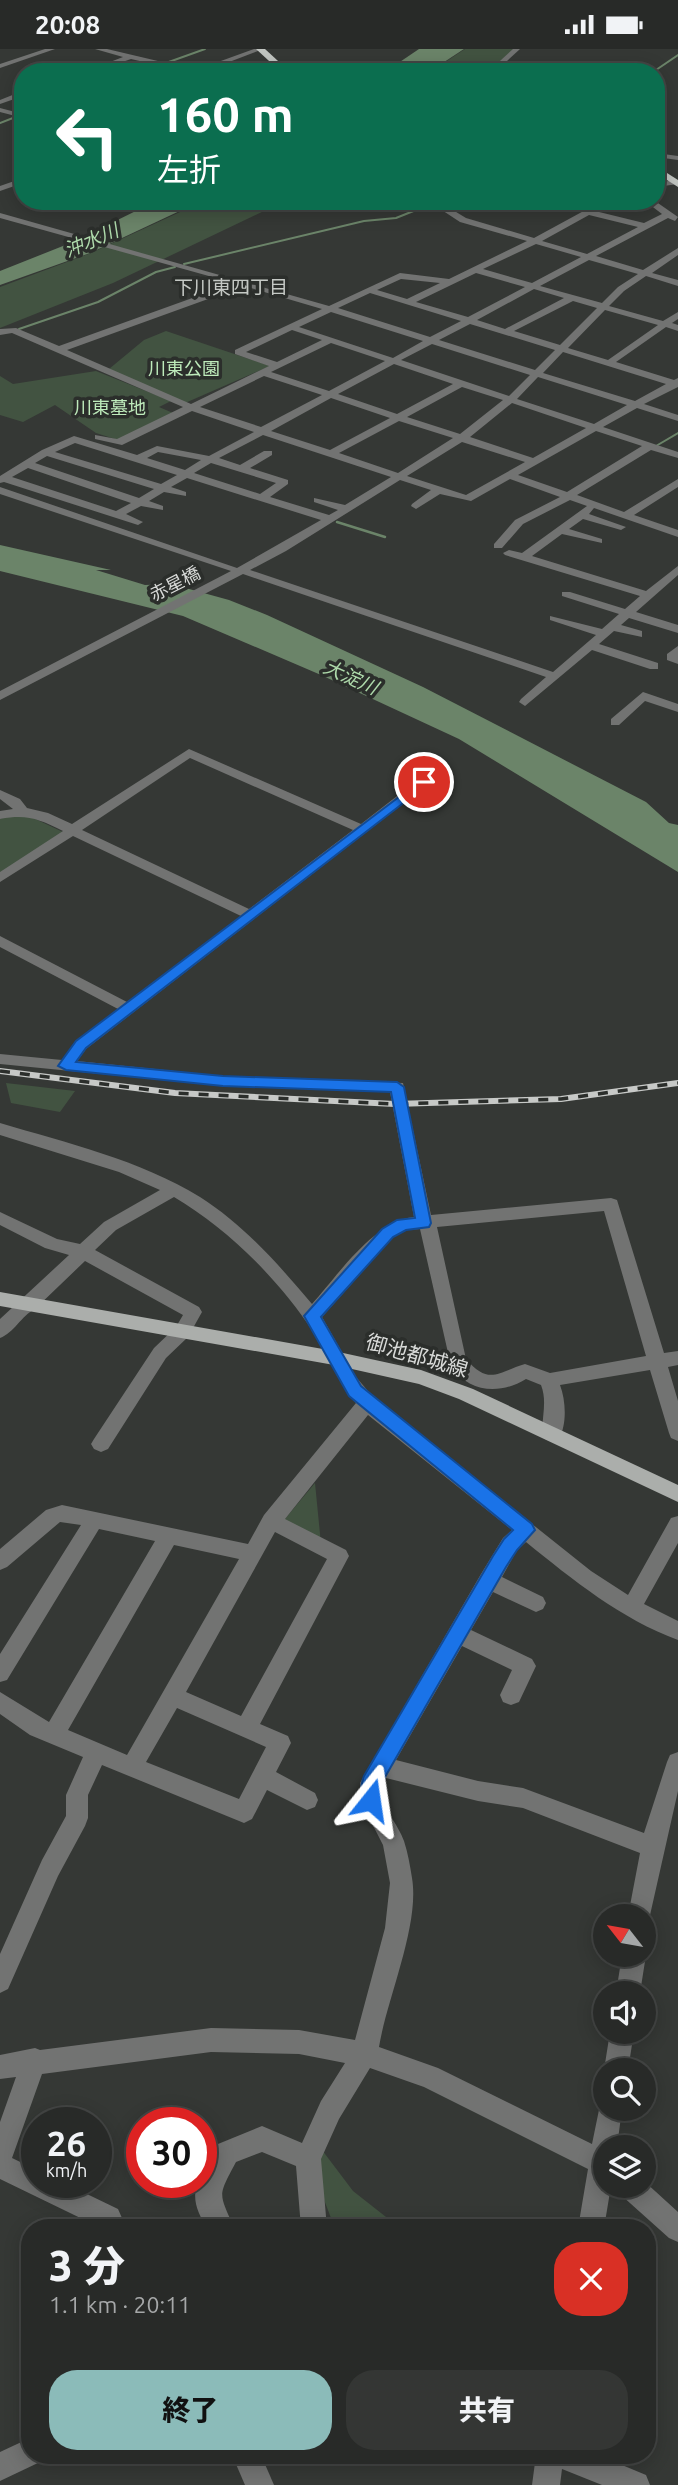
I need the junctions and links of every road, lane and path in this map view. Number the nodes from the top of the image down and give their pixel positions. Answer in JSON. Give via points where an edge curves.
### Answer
{"nodes":[{"id":1,"x":52,"y":49,"type":"edge"},
{"id":2,"x":98,"y":49,"type":"edge"},
{"id":3,"x":152,"y":49,"type":"edge"},
{"id":4,"x":257,"y":49,"type":"edge"},
{"id":5,"x":517,"y":49,"type":"edge"},
{"id":6,"x":12,"y":55,"type":"dead end"},
{"id":7,"x":130,"y":56,"type":"junction"},
{"id":8,"x":24,"y":58,"type":"junction"},
{"id":9,"x":111,"y":63,"type":"edge"},
{"id":10,"x":159,"y":63,"type":"edge"},
{"id":11,"x":220,"y":63,"type":"edge"},
{"id":12,"x":270,"y":63,"type":"edge"},
{"id":13,"x":275,"y":63,"type":"edge"},
{"id":14,"x":501,"y":63,"type":"edge"},
{"id":15,"x":0,"y":66,"type":"edge"},
{"id":16,"x":446,"y":210,"type":"edge"},
{"id":17,"x":592,"y":210,"type":"edge"},
{"id":18,"x":662,"y":210,"type":"edge"},
{"id":19,"x":588,"y":212,"type":"junction"},
{"id":20,"x":668,"y":214,"type":"junction"},
{"id":21,"x":0,"y":215,"type":"edge"},
{"id":22,"x":678,"y":221,"type":"edge"},
{"id":23,"x":645,"y":226,"type":"junction"},
{"id":24,"x":535,"y":241,"type":"junction"},
{"id":25,"x":678,"y":251,"type":"edge"},
{"id":26,"x":592,"y":257,"type":"junction"},
{"id":27,"x":475,"y":270,"type":"junction"},
{"id":28,"x":645,"y":273,"type":"junction"},
{"id":29,"x":450,"y":282,"type":"junction"},
{"id":30,"x":678,"y":282,"type":"edge"},
{"id":31,"x":244,"y":283,"type":"junction"},
{"id":32,"x":534,"y":286,"type":"junction"},
{"id":33,"x":371,"y":291,"type":"junction"},
{"id":34,"x":572,"y":298,"type":"junction"},
{"id":35,"x":408,"y":302,"type":"junction"},
{"id":36,"x":602,"y":306,"type":"junction"},
{"id":37,"x":330,"y":309,"type":"junction"},
{"id":38,"x":678,"y":315,"type":"edge"},
{"id":39,"x":467,"y":320,"type":"junction"},
{"id":40,"x":665,"y":324,"type":"junction"},
{"id":41,"x":291,"y":327,"type":"junction"},
{"id":42,"x":678,"y":328,"type":"edge"},
{"id":43,"x":0,"y":332,"type":"edge"},
{"id":44,"x":506,"y":332,"type":"junction"},
{"id":45,"x":330,"y":340,"type":"junction"},
{"id":46,"x":431,"y":341,"type":"junction"},
{"id":47,"x":560,"y":348,"type":"junction"},
{"id":48,"x":58,"y":351,"type":"junction"},
{"id":49,"x":394,"y":361,"type":"junction"},
{"id":50,"x":609,"y":363,"type":"junction"},
{"id":51,"x":278,"y":366,"type":"junction"},
{"id":52,"x":264,"y":373,"type":"junction"},
{"id":53,"x":537,"y":374,"type":"junction"},
{"id":54,"x":461,"y":383,"type":"junction"},
{"id":55,"x":677,"y":383,"type":"edge"},
{"id":56,"x":331,"y":395,"type":"junction"},
{"id":57,"x":511,"y":399,"type":"junction"},
{"id":58,"x":638,"y":405,"type":"junction"},
{"id":59,"x":193,"y":408,"type":"junction"},
{"id":60,"x":397,"y":417,"type":"junction"},
{"id":61,"x":678,"y":418,"type":"edge"},
{"id":62,"x":597,"y":428,"type":"junction"},
{"id":63,"x":264,"y":431,"type":"junction"},
{"id":64,"x":461,"y":438,"type":"junction"},
{"id":65,"x":74,"y":439,"type":"junction"},
{"id":66,"x":323,"y":439,"type":"dead end"},
{"id":67,"x":309,"y":447,"type":"junction"},
{"id":68,"x":654,"y":447,"type":"junction"},
{"id":69,"x":46,"y":452,"type":"junction"},
{"id":70,"x":268,"y":453,"type":"dead end"},
{"id":71,"x":330,"y":454,"type":"junction"},
{"id":72,"x":678,"y":455,"type":"edge"},
{"id":73,"x":138,"y":459,"type":"junction"},
{"id":74,"x":210,"y":459,"type":"junction"},
{"id":75,"x":535,"y":462,"type":"junction"},
{"id":76,"x":27,"y":464,"type":"junction"},
{"id":77,"x":241,"y":469,"type":"junction"},
{"id":78,"x":185,"y":474,"type":"junction"},
{"id":79,"x":396,"y":476,"type":"junction"},
{"id":80,"x":511,"y":476,"type":"junction"},
{"id":81,"x":2,"y":479,"type":"edge"},
{"id":82,"x":678,"y":482,"type":"edge"},
{"id":83,"x":163,"y":488,"type":"junction"},
{"id":84,"x":0,"y":490,"type":"edge"},
{"id":85,"x":438,"y":490,"type":"junction"},
{"id":86,"x":182,"y":494,"type":"dead end"},
{"id":87,"x":569,"y":496,"type":"junction"},
{"id":88,"x":261,"y":498,"type":"junction"},
{"id":89,"x":318,"y":500,"type":"dead end"},
{"id":90,"x":140,"y":502,"type":"junction"},
{"id":91,"x":593,"y":505,"type":"junction"},
{"id":92,"x":416,"y":506,"type":"dead end"},
{"id":93,"x":159,"y":508,"type":"dead end"},
{"id":94,"x":347,"y":509,"type":"junction"},
{"id":95,"x":117,"y":515,"type":"junction"},
{"id":96,"x":581,"y":515,"type":"junction"},
{"id":97,"x":625,"y":516,"type":"junction"},
{"id":98,"x":328,"y":519,"type":"junction"},
{"id":99,"x":138,"y":522,"type":"dead end"},
{"id":100,"x":312,"y":530,"type":"junction"},
{"id":101,"x":560,"y":530,"type":"junction"},
{"id":102,"x":678,"y":534,"type":"edge"},
{"id":103,"x":598,"y":541,"type":"dead end"},
{"id":104,"x":678,"y":543,"type":"edge"},
{"id":105,"x":498,"y":546,"type":"dead end"},
{"id":106,"x":509,"y":553,"type":"dead end"},
{"id":107,"x":524,"y":557,"type":"junction"},
{"id":108,"x":678,"y":569,"type":"edge"},
{"id":109,"x":231,"y":570,"type":"junction"},
{"id":110,"x":659,"y":586,"type":"junction"},
{"id":111,"x":678,"y":592,"type":"edge"},
{"id":112,"x":566,"y":594,"type":"dead end"},
{"id":113,"x":649,"y":595,"type":"junction"},
{"id":114,"x":626,"y":613,"type":"junction"},
{"id":115,"x":554,"y":618,"type":"dead end"},
{"id":116,"x":678,"y":629,"type":"edge"},
{"id":117,"x":607,"y":630,"type":"junction"},
{"id":118,"x":638,"y":634,"type":"dead end"},
{"id":119,"x":589,"y":645,"type":"junction"},
{"id":120,"x":678,"y":650,"type":"edge"},
{"id":121,"x":678,"y":660,"type":"edge"},
{"id":122,"x":654,"y":666,"type":"dead end"},
{"id":123,"x":554,"y":676,"type":"junction"},
{"id":124,"x":0,"y":696,"type":"edge"},
{"id":125,"x":525,"y":702,"type":"dead end"},
{"id":126,"x":678,"y":708,"type":"edge"},
{"id":127,"x":615,"y":722,"type":"dead end"},
{"id":128,"x":424,"y":782,"type":"dead end"},
{"id":129,"x":0,"y":794,"type":"edge"},
{"id":130,"x":22,"y":811,"type":"junction"},
{"id":131,"x":0,"y":815,"type":"edge"},
{"id":132,"x":362,"y":829,"type":"junction"},
{"id":133,"x":72,"y":830,"type":"junction"},
{"id":134,"x":0,"y":878,"type":"edge"},
{"id":135,"x":251,"y":915,"type":"junction"},
{"id":136,"x":1,"y":942,"type":"edge"},
{"id":137,"x":129,"y":1009,"type":"junction"},
{"id":138,"x":0,"y":1059,"type":"edge"},
{"id":139,"x":66,"y":1066,"type":"junction"},
{"id":140,"x":0,"y":1129,"type":"edge"},
{"id":141,"x":174,"y":1190,"type":"junction"},
{"id":142,"x":0,"y":1218,"type":"edge"},
{"id":143,"x":425,"y":1222,"type":"junction"},
{"id":144,"x":82,"y":1251,"type":"junction"},
{"id":145,"x":0,"y":1299,"type":"edge"},
{"id":146,"x":29,"y":1304,"type":"junction"},
{"id":147,"x":312,"y":1316,"type":"junction"},
{"id":148,"x":0,"y":1331,"type":"edge"},
{"id":149,"x":182,"y":1332,"type":"junction"},
{"id":150,"x":678,"y":1357,"type":"edge"},
{"id":151,"x":334,"y":1358,"type":"junction"},
{"id":152,"x":657,"y":1361,"type":"junction"},
{"id":153,"x":549,"y":1380,"type":"junction"},
{"id":154,"x":367,"y":1403,"type":"junction"},
{"id":155,"x":678,"y":1433,"type":"edge"},
{"id":156,"x":552,"y":1434,"type":"junction"},
{"id":157,"x":101,"y":1444,"type":"dead end"},
{"id":158,"x":678,"y":1493,"type":"edge"},
{"id":159,"x":95,"y":1519,"type":"junction"},
{"id":160,"x":271,"y":1521,"type":"junction"},
{"id":161,"x":678,"y":1524,"type":"edge"},
{"id":162,"x":526,"y":1530,"type":"junction"},
{"id":163,"x":169,"y":1536,"type":"junction"},
{"id":164,"x":251,"y":1553,"type":"junction"},
{"id":165,"x":0,"y":1561,"type":"edge"},
{"id":166,"x":488,"y":1580,"type":"junction"},
{"id":167,"x":536,"y":1603,"type":"dead end"},
{"id":168,"x":631,"y":1608,"type":"junction"},
{"id":169,"x":678,"y":1631,"type":"edge"},
{"id":170,"x":459,"y":1634,"type":"junction"},
{"id":171,"x":0,"y":1673,"type":"edge"},
{"id":172,"x":511,"y":1695,"type":"dead end"},
{"id":173,"x":171,"y":1696,"type":"junction"},
{"id":174,"x":0,"y":1702,"type":"edge"},
{"id":175,"x":246,"y":1728,"type":"junction"},
{"id":176,"x":53,"y":1735,"type":"junction"},
{"id":177,"x":96,"y":1753,"type":"junction"},
{"id":178,"x":678,"y":1762,"type":"edge"},
{"id":179,"x":381,"y":1766,"type":"junction"},
{"id":180,"x":132,"y":1767,"type":"junction"},
{"id":181,"x":263,"y":1776,"type":"junction"},
{"id":182,"x":307,"y":1800,"type":"dead end"},
{"id":183,"x":651,"y":1847,"type":"junction"},
{"id":184,"x":642,"y":1904,"type":"edge"},
{"id":185,"x":0,"y":1981,"type":"edge"},
{"id":186,"x":365,"y":2054,"type":"junction"},
{"id":187,"x":35,"y":2060,"type":"junction"},
{"id":188,"x":0,"y":2067,"type":"edge"},
{"id":189,"x":0,"y":2156,"type":"edge"},
{"id":190,"x":308,"y":2158,"type":"junction"},
{"id":191,"x":593,"y":2158,"type":"edge"},
{"id":192,"x":0,"y":2166,"type":"edge"},
{"id":193,"x":597,"y":2198,"type":"edge"},
{"id":194,"x":643,"y":2198,"type":"edge"},
{"id":195,"x":109,"y":2218,"type":"dead end"},
{"id":196,"x":216,"y":2219,"type":"edge"},
{"id":197,"x":313,"y":2219,"type":"edge"},
{"id":198,"x":593,"y":2219,"type":"edge"},
{"id":199,"x":678,"y":2229,"type":"edge"},
{"id":200,"x":21,"y":2456,"type":"edge"},
{"id":201,"x":250,"y":2464,"type":"edge"},
{"id":202,"x":549,"y":2464,"type":"edge"},
{"id":203,"x":585,"y":2464,"type":"edge"},
{"id":204,"x":0,"y":2467,"type":"edge"},
{"id":205,"x":260,"y":2485,"type":"edge"},
{"id":206,"x":546,"y":2485,"type":"edge"},
{"id":207,"x":636,"y":2485,"type":"edge"}],
"edges":[{"from":1,"to":8,"type":"street"},
{"from":2,"to":7,"type":"street"},
{"from":3,"to":7,"type":"street"},
{"from":4,"to":11,"type":"street"},
{"from":4,"to":12,"type":"highway"},
{"from":4,"to":13,"type":"highway"},
{"from":5,"to":14,"type":"street"},
{"from":6,"to":8,"type":"street"},
{"from":7,"to":9,"type":"street"},
{"from":7,"to":10,"type":"street"},
{"from":8,"to":15,"type":"street"},
{"from":16,"to":24,"type":"street","via":[[463,220]]},
{"from":17,"to":19,"type":"street"},
{"from":18,"to":20,"type":"street"},
{"from":19,"to":23,"type":"street"},
{"from":19,"to":24,"type":"street"},
{"from":20,"to":22,"type":"street"},
{"from":20,"to":23,"type":"street"},
{"from":21,"to":31,"type":"street"},
{"from":23,"to":26,"type":"street"},
{"from":24,"to":26,"type":"street"},
{"from":24,"to":27,"type":"street"},
{"from":25,"to":28,"type":"street"},
{"from":26,"to":28,"type":"street"},
{"from":26,"to":32,"type":"street"},
{"from":27,"to":29,"type":"street"},
{"from":27,"to":32,"type":"street"},
{"from":28,"to":30,"type":"street"},
{"from":28,"to":36,"type":"street"},
{"from":29,"to":33,"type":"street","via":[[400,276]]},
{"from":29,"to":35,"type":"street"},
{"from":31,"to":37,"type":"street"},
{"from":31,"to":48,"type":"street"},
{"from":32,"to":34,"type":"street"},
{"from":32,"to":39,"type":"street"},
{"from":33,"to":35,"type":"street"},
{"from":33,"to":37,"type":"street"},
{"from":34,"to":36,"type":"street"},
{"from":34,"to":44,"type":"street"},
{"from":35,"to":39,"type":"street"},
{"from":36,"to":40,"type":"street"},
{"from":36,"to":47,"type":"street"},
{"from":37,"to":41,"type":"street"},
{"from":37,"to":46,"type":"street"},
{"from":38,"to":40,"type":"street"},
{"from":39,"to":44,"type":"street"},
{"from":39,"to":46,"type":"street"},
{"from":40,"to":42,"type":"street"},
{"from":40,"to":50,"type":"street"},
{"from":41,"to":45,"type":"street"},
{"from":41,"to":51,"type":"street","via":[[238,352]]},
{"from":43,"to":48,"type":"street","via":[[13,330]]},
{"from":44,"to":47,"type":"street"},
{"from":45,"to":49,"type":"street"},
{"from":45,"to":51,"type":"street"},
{"from":46,"to":49,"type":"street"},
{"from":46,"to":53,"type":"street"},
{"from":47,"to":50,"type":"street"},
{"from":47,"to":53,"type":"street"},
{"from":48,"to":59,"type":"street"},
{"from":49,"to":54,"type":"street"},
{"from":49,"to":56,"type":"street"},
{"from":50,"to":55,"type":"street"},
{"from":51,"to":52,"type":"street"},
{"from":52,"to":56,"type":"street"},
{"from":52,"to":59,"type":"street"},
{"from":53,"to":57,"type":"street"},
{"from":53,"to":58,"type":"street"},
{"from":54,"to":57,"type":"street"},
{"from":54,"to":60,"type":"street"},
{"from":55,"to":58,"type":"street"},
{"from":56,"to":60,"type":"street"},
{"from":56,"to":63,"type":"street"},
{"from":57,"to":62,"type":"street"},
{"from":57,"to":64,"type":"street"},
{"from":58,"to":61,"type":"street"},
{"from":58,"to":62,"type":"street"},
{"from":59,"to":63,"type":"street"},
{"from":59,"to":65,"type":"street","via":[[118,443],[85,433]]},
{"from":60,"to":64,"type":"street"},
{"from":60,"to":71,"type":"street"},
{"from":62,"to":68,"type":"street"},
{"from":62,"to":75,"type":"street"},
{"from":63,"to":67,"type":"street"},
{"from":63,"to":74,"type":"street"},
{"from":64,"to":75,"type":"street"},
{"from":64,"to":79,"type":"street"},
{"from":65,"to":69,"type":"street"},
{"from":65,"to":73,"type":"street"},
{"from":66,"to":67,"type":"street"},
{"from":67,"to":71,"type":"street"},
{"from":68,"to":72,"type":"street"},
{"from":68,"to":87,"type":"street"},
{"from":69,"to":76,"type":"street"},
{"from":69,"to":83,"type":"street"},
{"from":70,"to":77,"type":"street"},
{"from":71,"to":79,"type":"street"},
{"from":73,"to":74,"type":"street","via":[[157,449]]},
{"from":73,"to":78,"type":"street"},
{"from":74,"to":77,"type":"street"},
{"from":74,"to":78,"type":"street"},
{"from":75,"to":80,"type":"street"},
{"from":76,"to":81,"type":"street"},
{"from":76,"to":90,"type":"street"},
{"from":77,"to":88,"type":"street","via":[[287,480]]},
{"from":78,"to":83,"type":"street"},
{"from":78,"to":88,"type":"street"},
{"from":79,"to":85,"type":"street"},
{"from":79,"to":94,"type":"street"},
{"from":80,"to":85,"type":"street","via":[[467,499]]},
{"from":80,"to":87,"type":"street"},
{"from":81,"to":95,"type":"street"},
{"from":82,"to":97,"type":"street"},
{"from":83,"to":86,"type":"street"},
{"from":83,"to":90,"type":"street"},
{"from":84,"to":109,"type":"street"},
{"from":85,"to":92,"type":"street"},
{"from":87,"to":91,"type":"street"},
{"from":87,"to":105,"type":"street","via":[[519,521]]},
{"from":88,"to":98,"type":"street"},
{"from":89,"to":94,"type":"street"},
{"from":90,"to":93,"type":"street"},
{"from":90,"to":95,"type":"street"},
{"from":91,"to":96,"type":"street"},
{"from":91,"to":97,"type":"street"},
{"from":94,"to":98,"type":"street"},
{"from":95,"to":99,"type":"street"},
{"from":96,"to":101,"type":"street"},
{"from":96,"to":104,"type":"street"},
{"from":97,"to":102,"type":"street"},
{"from":98,"to":100,"type":"street"},
{"from":98,"to":109,"type":"street"},
{"from":100,"to":109,"type":"street"},
{"from":100,"to":123,"type":"street","via":[[320,535],[251,574]]},
{"from":101,"to":103,"type":"street"},
{"from":101,"to":107,"type":"street"},
{"from":106,"to":107,"type":"street"},
{"from":107,"to":113,"type":"street"},
{"from":108,"to":110,"type":"street"},
{"from":109,"to":124,"type":"street","name":"赤星橋"},
{"from":110,"to":111,"type":"street"},
{"from":110,"to":113,"type":"street"},
{"from":112,"to":114,"type":"street"},
{"from":113,"to":114,"type":"street"},
{"from":114,"to":116,"type":"street"},
{"from":114,"to":117,"type":"street"},
{"from":115,"to":117,"type":"street"},
{"from":117,"to":118,"type":"street"},
{"from":117,"to":119,"type":"street"},
{"from":119,"to":122,"type":"street"},
{"from":119,"to":123,"type":"street"},
{"from":120,"to":121,"type":"street","via":[[671,657]]},
{"from":123,"to":125,"type":"street"},
{"from":126,"to":127,"type":"street","via":[[643,696]]},
{"from":128,"to":132,"type":"street"},
{"from":129,"to":130,"type":"street"},
{"from":130,"to":131,"type":"street"},
{"from":130,"to":133,"type":"street"},
{"from":132,"to":133,"type":"street","via":[[189,753]]},
{"from":132,"to":135,"type":"street"},
{"from":133,"to":134,"type":"street"},
{"from":133,"to":135,"type":"street"},
{"from":135,"to":137,"type":"street"},
{"from":136,"to":137,"type":"street"},
{"from":137,"to":139,"type":"street","via":[[81,1045]]},
{"from":138,"to":139,"type":"street"},
{"from":139,"to":143,"type":"street","via":[[223,1081],[397,1087]]},
{"from":140,"to":141,"type":"street"},
{"from":141,"to":144,"type":"street","via":[[127,1215]]},
{"from":141,"to":147,"type":"street","via":[[231,1228]]},
{"from":142,"to":144,"type":"street"},
{"from":143,"to":147,"type":"street","via":[[403,1224],[387,1233]]},
{"from":143,"to":152,"type":"street","via":[[611,1205]]},
{"from":143,"to":153,"type":"street","via":[[462,1370],[495,1384],[525,1371]]},
{"from":144,"to":146,"type":"street"},
{"from":144,"to":149,"type":"street","via":[[193,1312]]},
{"from":145,"to":146,"type":"main road","name":"御池都城線"},
{"from":146,"to":148,"type":"street"},
{"from":146,"to":149,"type":"main road","name":"御池都城線"},
{"from":147,"to":151,"type":"street"},
{"from":149,"to":151,"type":"main road","name":"御池都城線"},
{"from":149,"to":157,"type":"street","via":[[160,1353]]},
{"from":150,"to":152,"type":"street"},
{"from":151,"to":154,"type":"street"},
{"from":151,"to":156,"type":"main road","name":"御池都城線","via":[[421,1377]]},
{"from":152,"to":153,"type":"street"},
{"from":152,"to":155,"type":"street"},
{"from":153,"to":156,"type":"street","via":[[556,1399]]},
{"from":154,"to":160,"type":"street"},
{"from":154,"to":162,"type":"street"},
{"from":156,"to":158,"type":"main road","name":"御池都城線"},
{"from":159,"to":163,"type":"street"},
{"from":159,"to":165,"type":"street","via":[[62,1513],[53,1516]]},
{"from":159,"to":171,"type":"street"},
{"from":160,"to":164,"type":"street"},
{"from":160,"to":175,"type":"street","via":[[339,1556]]},
{"from":161,"to":168,"type":"street"},
{"from":162,"to":166,"type":"street","via":[[510,1544]]},
{"from":162,"to":168,"type":"street"},
{"from":163,"to":164,"type":"street"},
{"from":163,"to":176,"type":"street"},
{"from":164,"to":173,"type":"street"},
{"from":166,"to":167,"type":"street"},
{"from":166,"to":170,"type":"street"},
{"from":168,"to":169,"type":"street"},
{"from":170,"to":172,"type":"street","via":[[526,1666]]},
{"from":170,"to":179,"type":"street"},
{"from":173,"to":175,"type":"street"},
{"from":173,"to":180,"type":"street"},
{"from":174,"to":176,"type":"street"},
{"from":175,"to":181,"type":"street","via":[[280,1743]]},
{"from":176,"to":177,"type":"street"},
{"from":177,"to":180,"type":"street"},
{"from":177,"to":185,"type":"street","via":[[77,1795],[77,1818]]},
{"from":178,"to":183,"type":"street"},
{"from":179,"to":183,"type":"street","via":[[523,1798]]},
{"from":179,"to":186,"type":"street","via":[[371,1783],[371,1800],[394,1843],[401,1883],[397,1928]]},
{"from":180,"to":181,"type":"street","via":[[244,1812]]},
{"from":181,"to":182,"type":"street"},
{"from":183,"to":184,"type":"street"},
{"from":186,"to":187,"type":"street","via":[[299,2042],[211,2040]]},
{"from":186,"to":190,"type":"street"},
{"from":186,"to":191,"type":"street","via":[[429,2077]]},
{"from":187,"to":188,"type":"street"},
{"from":187,"to":189,"type":"street"},
{"from":190,"to":196,"type":"street","via":[[262,2139],[227,2153],[208,2189],[208,2206]]},
{"from":190,"to":197,"type":"street"},
{"from":192,"to":195,"type":"street"},
{"from":193,"to":198,"type":"street"},
{"from":194,"to":199,"type":"street"},
{"from":200,"to":204,"type":"street"},
{"from":201,"to":205,"type":"street"},
{"from":202,"to":206,"type":"street"},
{"from":203,"to":207,"type":"street"}]}
